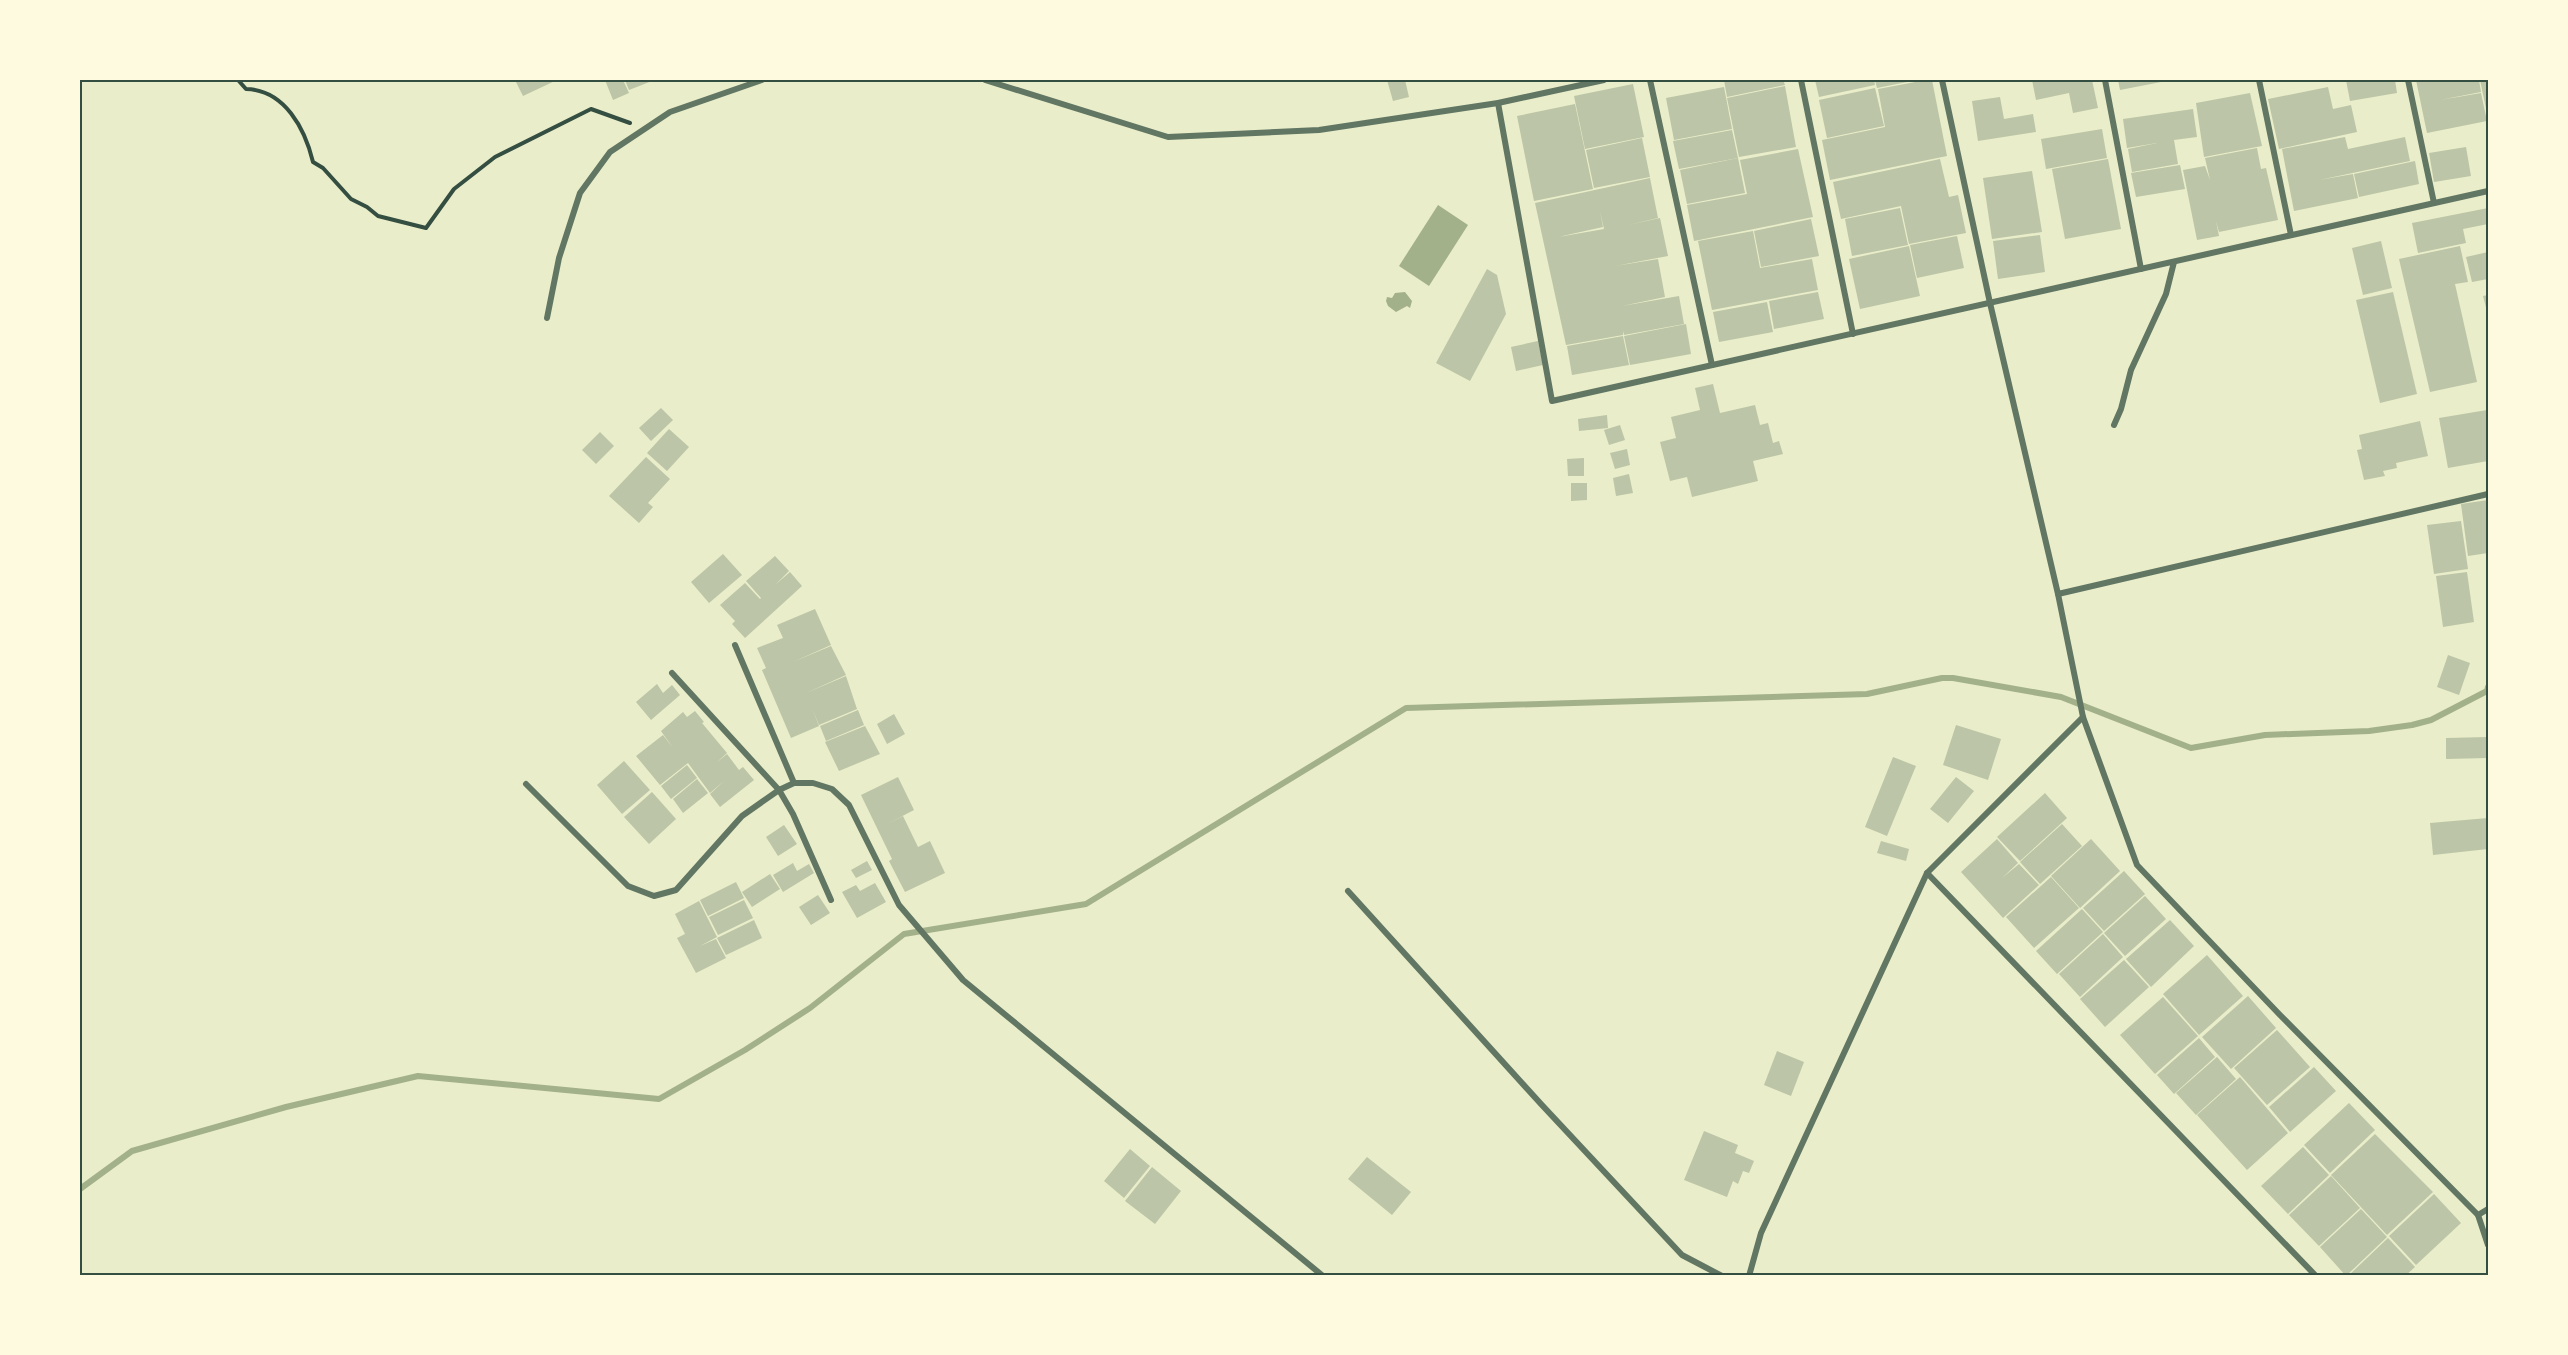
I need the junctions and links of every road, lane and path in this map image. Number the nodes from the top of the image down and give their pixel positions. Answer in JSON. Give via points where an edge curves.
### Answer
{"nodes":[{"id":1,"x":238,"y":80,"type":"edge"},
{"id":2,"x":762,"y":80,"type":"edge"},
{"id":3,"x":985,"y":80,"type":"edge"},
{"id":4,"x":1604,"y":80,"type":"edge"},
{"id":5,"x":1650,"y":80,"type":"edge"},
{"id":6,"x":1802,"y":80,"type":"edge"},
{"id":7,"x":1942,"y":80,"type":"edge"},
{"id":8,"x":2105,"y":80,"type":"edge"},
{"id":9,"x":2259,"y":80,"type":"edge"},
{"id":10,"x":2408,"y":80,"type":"edge"},
{"id":11,"x":1498,"y":103,"type":"junction"},
{"id":12,"x":645,"y":129,"type":"junction"},
{"id":13,"x":2488,"y":191,"type":"edge"},
{"id":14,"x":2433,"y":203,"type":"junction"},
{"id":15,"x":2291,"y":235,"type":"junction"},
{"id":16,"x":2174,"y":262,"type":"junction"},
{"id":17,"x":2141,"y":269,"type":"junction"},
{"id":18,"x":1990,"y":303,"type":"junction"},
{"id":19,"x":547,"y":318,"type":"dead end"},
{"id":20,"x":1853,"y":334,"type":"junction"},
{"id":21,"x":1712,"y":365,"type":"junction"},
{"id":22,"x":2114,"y":425,"type":"dead end"},
{"id":23,"x":2488,"y":494,"type":"edge"},
{"id":24,"x":2058,"y":594,"type":"junction"},
{"id":25,"x":735,"y":645,"type":"dead end"},
{"id":26,"x":672,"y":673,"type":"dead end"},
{"id":27,"x":2083,"y":717,"type":"junction"},
{"id":28,"x":794,"y":783,"type":"junction"},
{"id":29,"x":526,"y":784,"type":"dead end"},
{"id":30,"x":779,"y":790,"type":"junction"},
{"id":31,"x":1927,"y":873,"type":"junction"},
{"id":32,"x":1348,"y":891,"type":"dead end"},
{"id":33,"x":831,"y":900,"type":"dead end"},
{"id":34,"x":2488,"y":1209,"type":"edge"},
{"id":35,"x":2478,"y":1215,"type":"junction"},
{"id":36,"x":2488,"y":1245,"type":"edge"},
{"id":37,"x":1323,"y":1275,"type":"edge"},
{"id":38,"x":1722,"y":1275,"type":"edge"},
{"id":39,"x":1749,"y":1275,"type":"edge"},
{"id":40,"x":2316,"y":1275,"type":"edge"}],
"edges":[{"from":1,"to":12,"type":"path","via":[[246,89],[263,90],[295,117],[308,140],[313,162],[351,199],[378,216],[426,228],[454,189],[495,157],[591,109]]},
{"from":2,"to":12,"type":"street","via":[[670,112]]},
{"from":3,"to":11,"type":"street","via":[[1168,137],[1319,130]]},
{"from":4,"to":11,"type":"street"},
{"from":5,"to":21,"type":"street"},
{"from":6,"to":20,"type":"street"},
{"from":7,"to":18,"type":"street"},
{"from":8,"to":17,"type":"street"},
{"from":9,"to":15,"type":"street"},
{"from":10,"to":14,"type":"street"},
{"from":11,"to":21,"type":"street","via":[[1552,402]]},
{"from":12,"to":19,"type":"street","via":[[610,152],[580,193]]},
{"from":13,"to":14,"type":"street"},
{"from":14,"to":15,"type":"street"},
{"from":15,"to":16,"type":"street"},
{"from":16,"to":17,"type":"street"},
{"from":16,"to":22,"type":"street","via":[[2166,294],[2131,370]]},
{"from":17,"to":18,"type":"street"},
{"from":18,"to":20,"type":"street"},
{"from":18,"to":24,"type":"street"},
{"from":20,"to":21,"type":"street"},
{"from":23,"to":24,"type":"street"},
{"from":24,"to":27,"type":"street"},
{"from":25,"to":28,"type":"street"},
{"from":26,"to":30,"type":"street"},
{"from":27,"to":31,"type":"street"},
{"from":27,"to":35,"type":"street","via":[[2136,865]]},
{"from":28,"to":30,"type":"street"},
{"from":28,"to":37,"type":"street","via":[[832,789],[849,805],[899,905],[963,980]]},
{"from":29,"to":30,"type":"street","via":[[628,886],[654,896],[676,890],[742,816]]},
{"from":30,"to":33,"type":"street"},
{"from":31,"to":39,"type":"street","via":[[1761,1233]]},
{"from":31,"to":40,"type":"street"},
{"from":32,"to":38,"type":"street","via":[[1682,1255]]},
{"from":34,"to":35,"type":"street"},
{"from":35,"to":36,"type":"street"}]}
